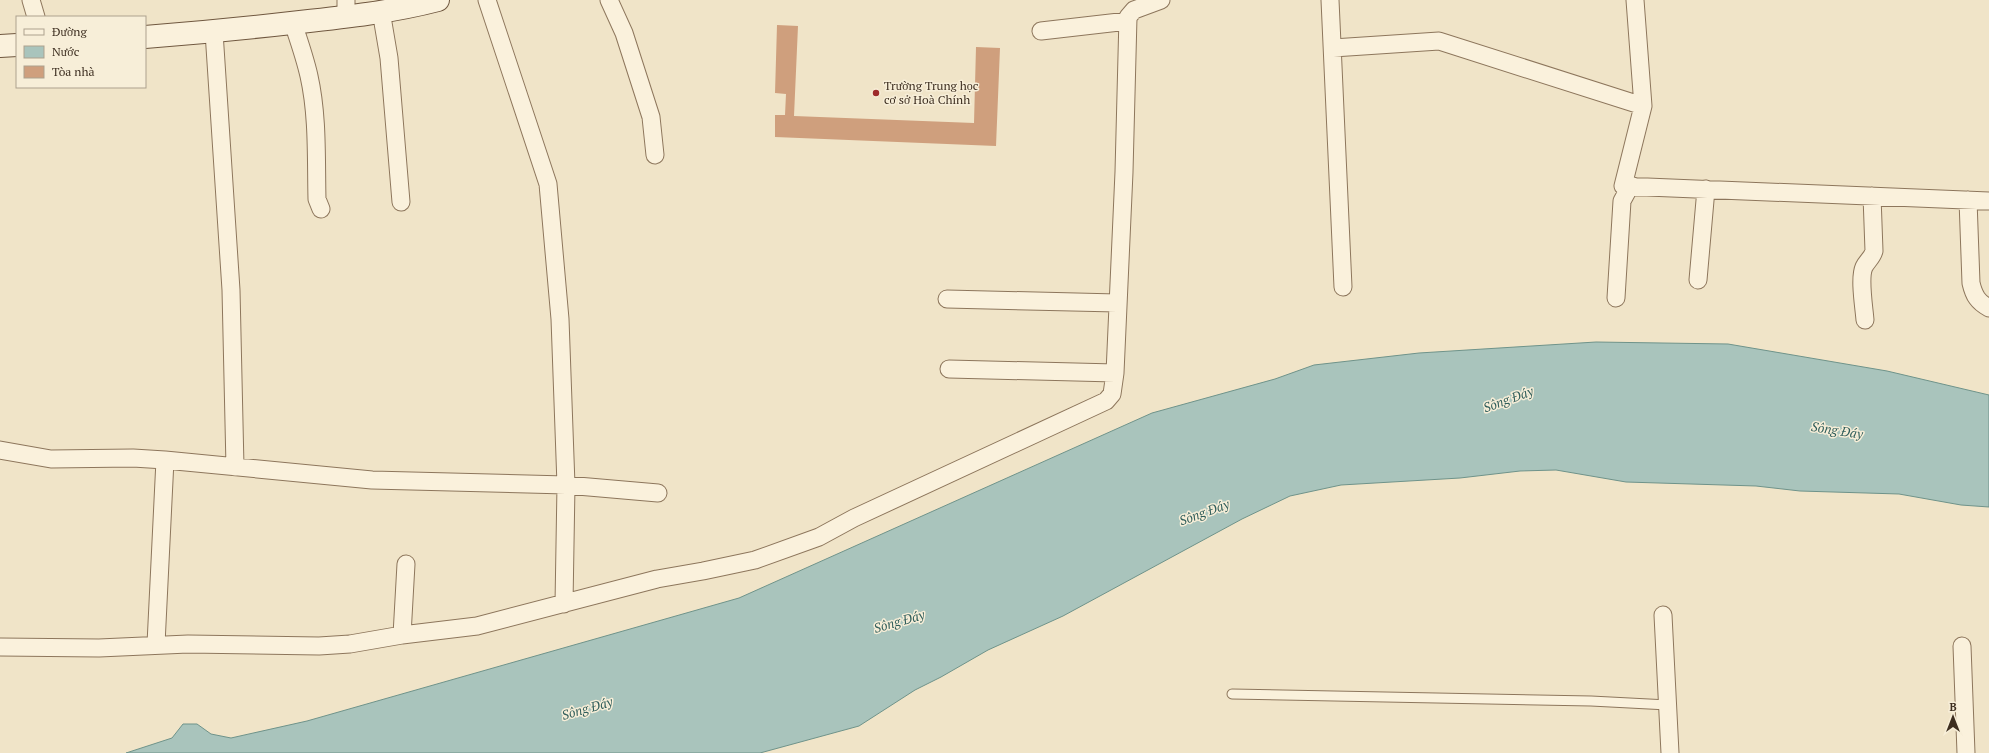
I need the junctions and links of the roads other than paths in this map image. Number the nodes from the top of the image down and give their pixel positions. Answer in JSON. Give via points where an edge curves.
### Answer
{"nodes":[{"id":1,"x":31,"y":0,"type":"edge"},
{"id":2,"x":438,"y":0,"type":"edge"},
{"id":3,"x":488,"y":0,"type":"edge"},
{"id":4,"x":609,"y":0,"type":"edge"},
{"id":5,"x":1161,"y":0,"type":"edge"},
{"id":6,"x":1330,"y":0,"type":"edge"},
{"id":7,"x":1635,"y":0,"type":"edge"},
{"id":8,"x":346,"y":8,"type":"edge"},
{"id":9,"x":381,"y":11,"type":"junction"},
{"id":10,"x":36,"y":16,"type":"edge"},
{"id":11,"x":1128,"y":21,"type":"junction"},
{"id":12,"x":293,"y":23,"type":"junction"},
{"id":13,"x":1041,"y":31,"type":"dead end"},
{"id":14,"x":214,"y":32,"type":"junction"},
{"id":15,"x":146,"y":37,"type":"edge"},
{"id":16,"x":0,"y":46,"type":"edge"},
{"id":17,"x":16,"y":46,"type":"edge"},
{"id":18,"x":1332,"y":48,"type":"junction"},
{"id":19,"x":1643,"y":106,"type":"junction"},
{"id":20,"x":655,"y":155,"type":"dead end"},
{"id":21,"x":1633,"y":186,"type":"junction"},
{"id":22,"x":1706,"y":189,"type":"junction"},
{"id":23,"x":1872,"y":196,"type":"junction"},
{"id":24,"x":1968,"y":200,"type":"junction"},
{"id":25,"x":1989,"y":201,"type":"edge"},
{"id":26,"x":401,"y":202,"type":"dead end"},
{"id":27,"x":321,"y":209,"type":"dead end"},
{"id":28,"x":1698,"y":280,"type":"dead end"},
{"id":29,"x":1343,"y":287,"type":"dead end"},
{"id":30,"x":1616,"y":298,"type":"dead end"},
{"id":31,"x":947,"y":299,"type":"dead end"},
{"id":32,"x":1117,"y":303,"type":"junction"},
{"id":33,"x":1989,"y":308,"type":"edge"},
{"id":34,"x":1865,"y":320,"type":"dead end"},
{"id":35,"x":949,"y":369,"type":"dead end"},
{"id":36,"x":1114,"y":372,"type":"junction"},
{"id":37,"x":0,"y":450,"type":"edge"},
{"id":38,"x":165,"y":460,"type":"junction"},
{"id":39,"x":235,"y":467,"type":"junction"},
{"id":40,"x":566,"y":485,"type":"junction"},
{"id":41,"x":658,"y":493,"type":"dead end"},
{"id":42,"x":406,"y":564,"type":"dead end"},
{"id":43,"x":564,"y":604,"type":"junction"},
{"id":44,"x":1663,"y":615,"type":"dead end"},
{"id":45,"x":402,"y":635,"type":"junction"},
{"id":46,"x":156,"y":644,"type":"junction"},
{"id":47,"x":1962,"y":646,"type":"dead end"},
{"id":48,"x":0,"y":647,"type":"edge"},
{"id":49,"x":1232,"y":694,"type":"dead end"},
{"id":50,"x":1668,"y":705,"type":"junction"},
{"id":51,"x":1670,"y":753,"type":"edge"},
{"id":52,"x":1966,"y":753,"type":"edge"}],
"edges":[{"from":1,"to":10,"type":"street"},
{"from":2,"to":9,"type":"street","via":[[408,8]]},
{"from":3,"to":40,"type":"street","via":[[549,191],[560,319]]},
{"from":4,"to":20,"type":"street","via":[[624,34],[651,117]]},
{"from":5,"to":11,"type":"street","via":[[1134,10]]},
{"from":6,"to":18,"type":"street"},
{"from":7,"to":19,"type":"street"},
{"from":8,"to":9,"type":"street"},
{"from":8,"to":12,"type":"street"},
{"from":9,"to":26,"type":"street","via":[[389,58]]},
{"from":11,"to":13,"type":"street"},
{"from":11,"to":32,"type":"street"},
{"from":12,"to":14,"type":"street"},
{"from":12,"to":27,"type":"street","via":[[312,95],[317,199]]},
{"from":14,"to":15,"type":"street"},
{"from":14,"to":39,"type":"street","via":[[231,290]]},
{"from":16,"to":17,"type":"street"},
{"from":18,"to":19,"type":"street","via":[[1439,41]]},
{"from":18,"to":29,"type":"street"},
{"from":19,"to":21,"type":"street","via":[[1623,186]]},
{"from":21,"to":22,"type":"street"},
{"from":21,"to":30,"type":"street","via":[[1622,201]]},
{"from":22,"to":23,"type":"street"},
{"from":22,"to":28,"type":"street"},
{"from":23,"to":24,"type":"street"},
{"from":23,"to":34,"type":"street","via":[[1874,251],[1862,274]]},
{"from":24,"to":25,"type":"street"},
{"from":24,"to":33,"type":"street","via":[[1970,283],[1979,303]]},
{"from":31,"to":32,"type":"street"},
{"from":32,"to":36,"type":"street"},
{"from":35,"to":36,"type":"street"},
{"from":36,"to":43,"type":"street","via":[[1112,394],[1106,401],[854,518],[820,537],[755,560],[657,579]]},
{"from":37,"to":38,"type":"street","via":[[51,460]]},
{"from":38,"to":39,"type":"street"},
{"from":38,"to":46,"type":"street"},
{"from":39,"to":40,"type":"street","via":[[372,480]]},
{"from":40,"to":41,"type":"street"},
{"from":40,"to":43,"type":"street"},
{"from":42,"to":45,"type":"street"},
{"from":43,"to":45,"type":"street","via":[[477,626]]},
{"from":44,"to":50,"type":"street"},
{"from":45,"to":46,"type":"street","via":[[350,644],[319,646]]},
{"from":46,"to":48,"type":"street","via":[[99,648]]},
{"from":47,"to":52,"type":"street"},
{"from":49,"to":50,"type":"lane","via":[[1591,701]]},
{"from":50,"to":51,"type":"street"}]}
